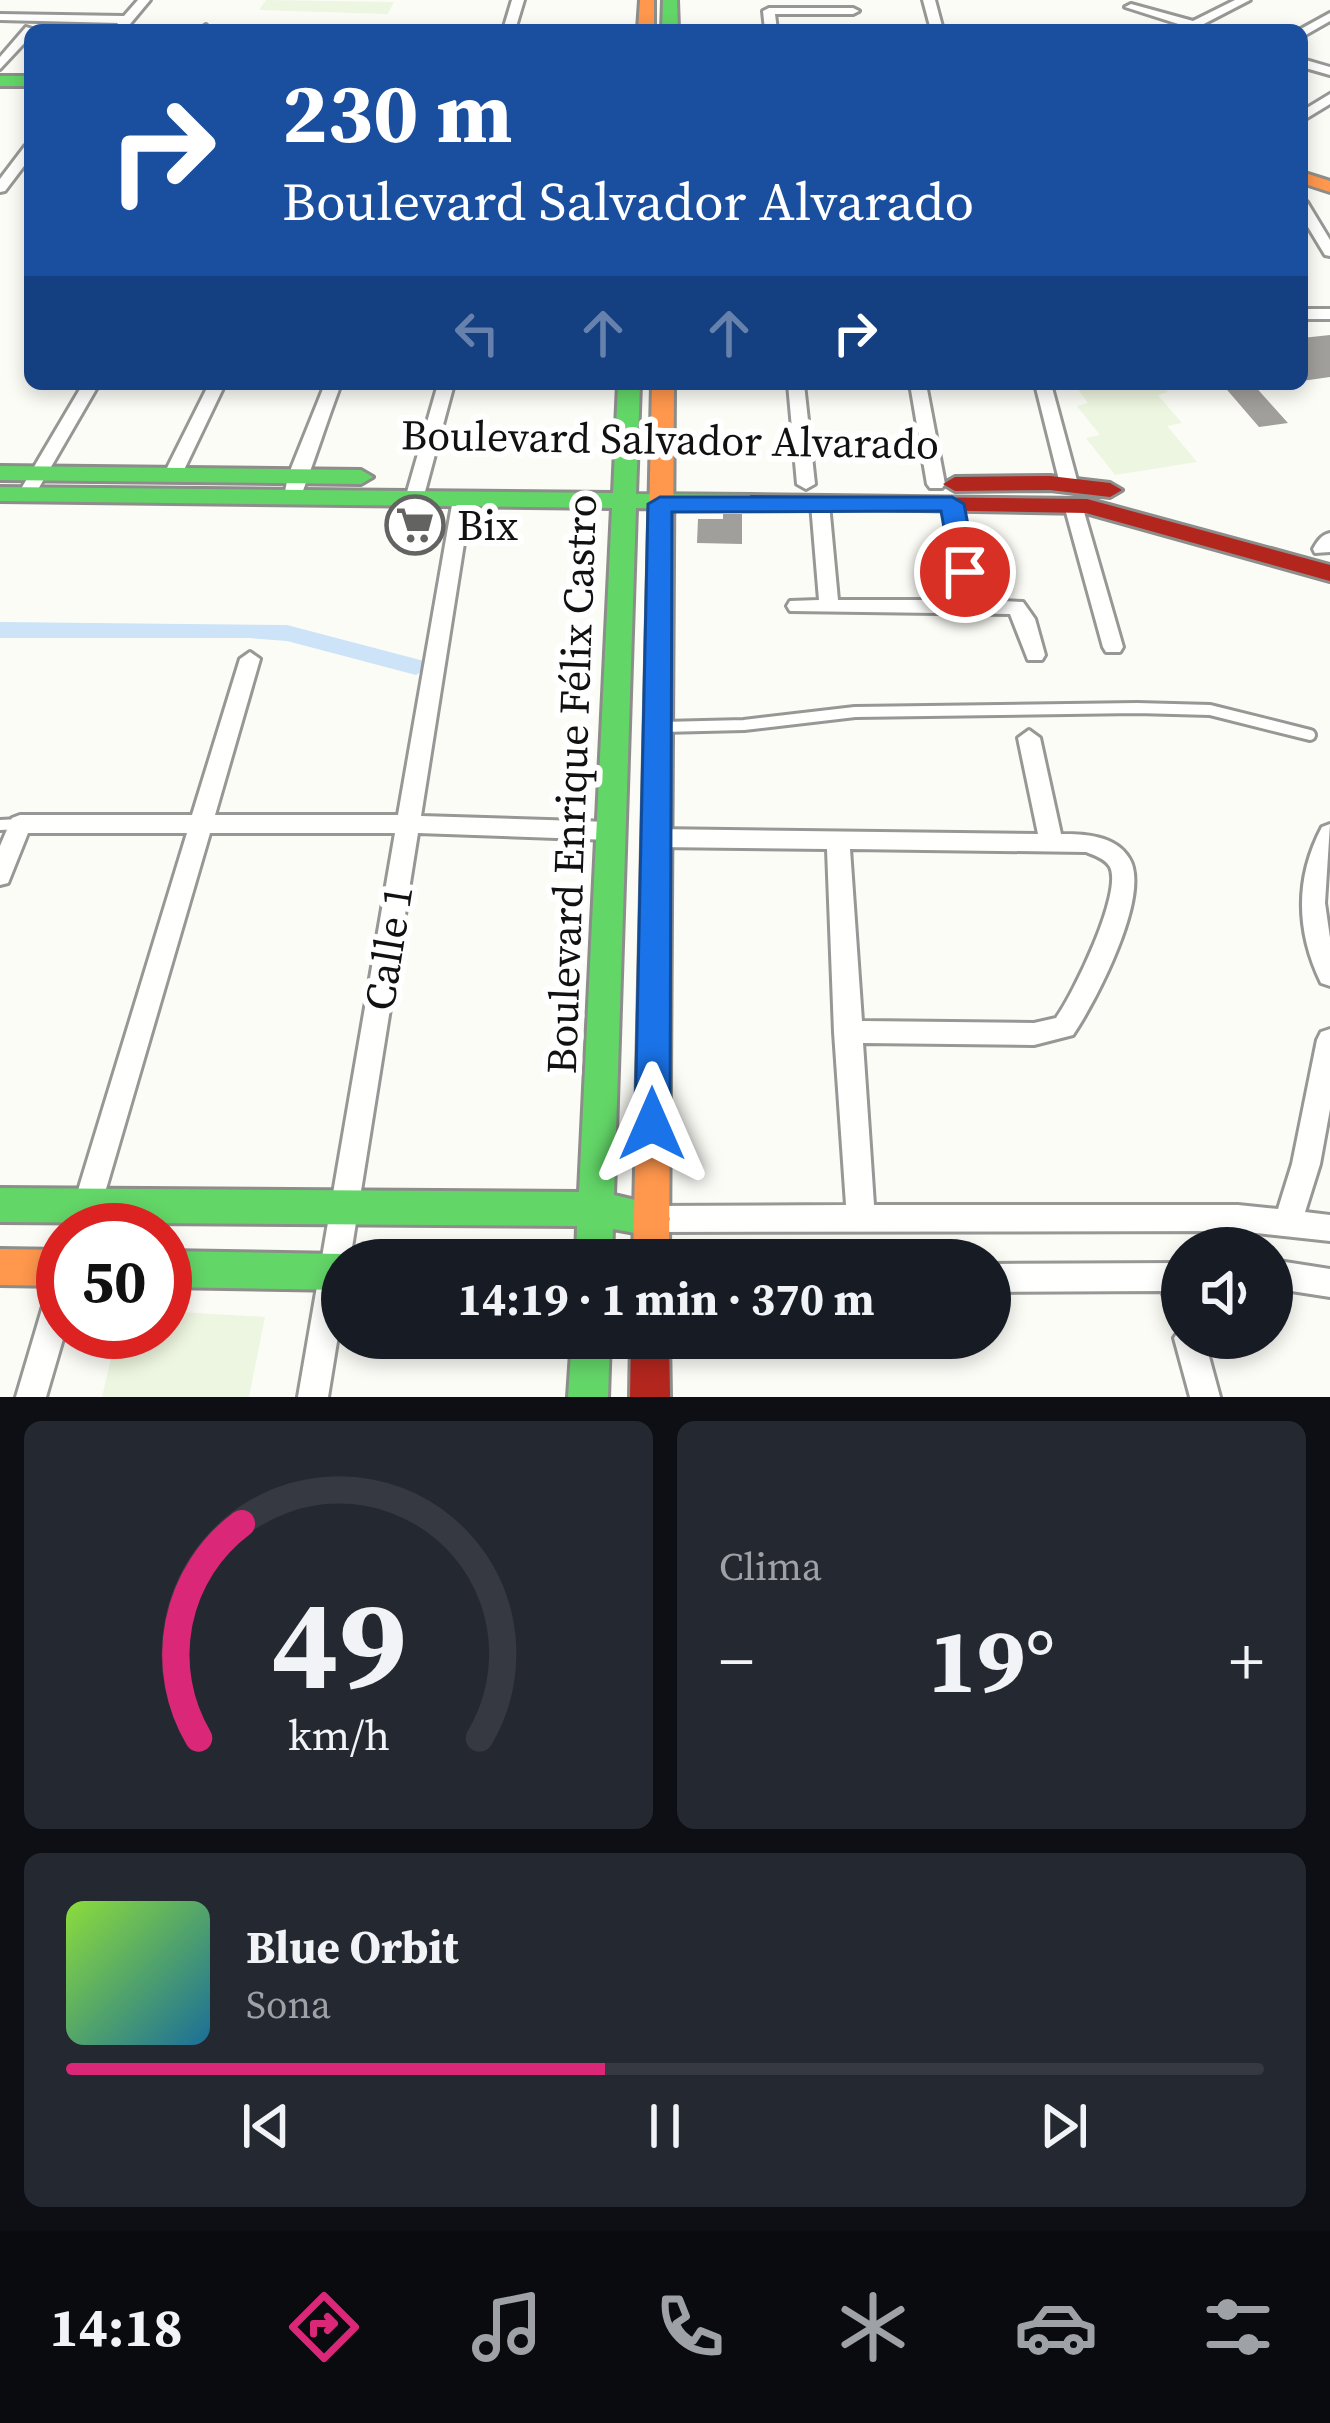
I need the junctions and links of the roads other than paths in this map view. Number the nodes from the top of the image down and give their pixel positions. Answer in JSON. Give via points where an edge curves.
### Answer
{"nodes":[{"id":1,"x":13,"y":0,"type":"edge"},
{"id":2,"x":144,"y":0,"type":"edge"},
{"id":3,"x":1145,"y":0,"type":"edge"},
{"id":4,"x":1244,"y":0,"type":"edge"},
{"id":5,"x":852,"y":5,"type":"edge"},
{"id":6,"x":0,"y":16,"type":"edge"},
{"id":7,"x":109,"y":24,"type":"edge"},
{"id":8,"x":124,"y":24,"type":"edge"},
{"id":9,"x":770,"y":24,"type":"edge"},
{"id":10,"x":1187,"y":24,"type":"edge"},
{"id":11,"x":1198,"y":24,"type":"edge"},
{"id":12,"x":24,"y":39,"type":"edge"},
{"id":13,"x":0,"y":73,"type":"edge"},
{"id":14,"x":24,"y":157,"type":"edge"},
{"id":15,"x":0,"y":188,"type":"edge"},
{"id":16,"x":1308,"y":215,"type":"edge"},
{"id":17,"x":1330,"y":252,"type":"edge"},
{"id":18,"x":87,"y":390,"type":"edge"},
{"id":19,"x":214,"y":390,"type":"edge"},
{"id":20,"x":331,"y":390,"type":"edge"},
{"id":21,"x":444,"y":390,"type":"edge"},
{"id":22,"x":629,"y":390,"type":"edge"},
{"id":23,"x":663,"y":390,"type":"edge"},
{"id":24,"x":797,"y":390,"type":"edge"},
{"id":25,"x":919,"y":390,"type":"edge"},
{"id":26,"x":1045,"y":390,"type":"edge"},
{"id":27,"x":0,"y":473,"type":"edge"},
{"id":28,"x":173,"y":474,"type":"junction"},
{"id":29,"x":295,"y":486,"type":"junction"},
{"id":30,"x":23,"y":487,"type":"edge"},
{"id":31,"x":416,"y":489,"type":"junction"},
{"id":32,"x":623,"y":494,"type":"junction"},
{"id":33,"x":661,"y":494,"type":"junction"},
{"id":34,"x":813,"y":494,"type":"junction"},
{"id":35,"x":944,"y":494,"type":"junction"},
{"id":36,"x":1071,"y":495,"type":"junction"},
{"id":37,"x":462,"y":499,"type":"junction"},
{"id":38,"x":1328,"y":553,"type":"edge"},
{"id":39,"x":797,"y":606,"type":"dead end"},
{"id":40,"x":829,"y":606,"type":"junction"},
{"id":41,"x":971,"y":606,"type":"junction"},
{"id":42,"x":1113,"y":647,"type":"dead end"},
{"id":43,"x":1035,"y":655,"type":"dead end"},
{"id":44,"x":250,"y":659,"type":"dead end"},
{"id":45,"x":657,"y":727,"type":"junction"},
{"id":46,"x":1310,"y":735,"type":"dead end"},
{"id":47,"x":1029,"y":738,"type":"dead end"},
{"id":48,"x":205,"y":823,"type":"junction"},
{"id":49,"x":10,"y":824,"type":"edge"},
{"id":50,"x":409,"y":824,"type":"junction"},
{"id":51,"x":611,"y":831,"type":"junction"},
{"id":52,"x":1330,"y":833,"type":"edge"},
{"id":53,"x":655,"y":838,"type":"junction"},
{"id":54,"x":838,"y":840,"type":"junction"},
{"id":55,"x":1051,"y":843,"type":"junction"},
{"id":56,"x":0,"y":876,"type":"edge"},
{"id":57,"x":1330,"y":976,"type":"edge"},
{"id":58,"x":847,"y":1032,"type":"junction"},
{"id":59,"x":1330,"y":1040,"type":"edge"},
{"id":60,"x":1325,"y":1097,"type":"edge"},
{"id":61,"x":89,"y":1203,"type":"edge"},
{"id":62,"x":0,"y":1205,"type":"edge"},
{"id":63,"x":344,"y":1208,"type":"junction"},
{"id":64,"x":597,"y":1209,"type":"junction"},
{"id":65,"x":36,"y":1211,"type":"edge"},
{"id":66,"x":192,"y":1214,"type":"edge"},
{"id":67,"x":861,"y":1218,"type":"junction"},
{"id":68,"x":652,"y":1219,"type":"junction"},
{"id":69,"x":1288,"y":1221,"type":"junction"},
{"id":70,"x":1330,"y":1228,"type":"edge"},
{"id":71,"x":341,"y":1239,"type":"edge"},
{"id":72,"x":595,"y":1239,"type":"edge"},
{"id":73,"x":652,"y":1239,"type":"edge"},
{"id":74,"x":0,"y":1267,"type":"edge"},
{"id":75,"x":36,"y":1268,"type":"edge"},
{"id":76,"x":192,"y":1269,"type":"edge"},
{"id":77,"x":321,"y":1272,"type":"edge"},
{"id":78,"x":1161,"y":1277,"type":"edge"},
{"id":79,"x":1293,"y":1277,"type":"edge"},
{"id":80,"x":1011,"y":1278,"type":"edge"},
{"id":81,"x":1330,"y":1283,"type":"edge"},
{"id":82,"x":321,"y":1357,"type":"edge"},
{"id":83,"x":42,"y":1359,"type":"edge"},
{"id":84,"x":590,"y":1359,"type":"edge"},
{"id":85,"x":650,"y":1359,"type":"edge"},
{"id":86,"x":1195,"y":1359,"type":"edge"},
{"id":87,"x":31,"y":1397,"type":"edge"},
{"id":88,"x":313,"y":1397,"type":"edge"},
{"id":89,"x":588,"y":1397,"type":"edge"},
{"id":90,"x":650,"y":1397,"type":"edge"},
{"id":91,"x":1205,"y":1397,"type":"edge"}],
"edges":[{"from":1,"to":6,"type":"street"},
{"from":2,"to":8,"type":"street"},
{"from":3,"to":10,"type":"street","via":[[1131,8]]},
{"from":4,"to":11,"type":"street"},
{"from":5,"to":9,"type":"street","via":[[769,11]]},
{"from":6,"to":7,"type":"street"},
{"from":12,"to":13,"type":"street"},
{"from":14,"to":15,"type":"street"},
{"from":16,"to":17,"type":"street"},
{"from":18,"to":30,"type":"street"},
{"from":19,"to":28,"type":"street"},
{"from":20,"to":29,"type":"street"},
{"from":21,"to":31,"type":"street"},
{"from":22,"to":32,"type":"street","name":"Boulevard Enrique Félix Castro"},
{"from":23,"to":33,"type":"street","name":"Boulevard Enrique Félix Castro"},
{"from":24,"to":34,"type":"street"},
{"from":25,"to":35,"type":"street"},
{"from":26,"to":36,"type":"street"},
{"from":27,"to":30,"type":"street","name":"Boulevard Salvador Alvarado"},
{"from":28,"to":29,"type":"street","name":"Boulevard Salvador Alvarado"},
{"from":28,"to":30,"type":"street","name":"Boulevard Salvador Alvarado"},
{"from":29,"to":30,"type":"street","name":"Boulevard Salvador Alvarado"},
{"from":29,"to":31,"type":"street","name":"Boulevard Salvador Alvarado"},
{"from":31,"to":32,"type":"street","name":"Boulevard Salvador Alvarado"},
{"from":31,"to":37,"type":"street","name":"Boulevard Salvador Alvarado"},
{"from":32,"to":33,"type":"street","name":"Boulevard Salvador Alvarado"},
{"from":32,"to":37,"type":"street","name":"Boulevard Salvador Alvarado"},
{"from":32,"to":51,"type":"street","name":"Boulevard Enrique Félix Castro"},
{"from":33,"to":34,"type":"street","name":"Boulevard Salvador Alvarado"},
{"from":33,"to":45,"type":"street","name":"Boulevard Enrique Félix Castro"},
{"from":34,"to":35,"type":"street","name":"Boulevard Salvador Alvarado"},
{"from":34,"to":40,"type":"street"},
{"from":35,"to":36,"type":"street","name":"Boulevard Salvador Alvarado"},
{"from":35,"to":41,"type":"street"},
{"from":36,"to":38,"type":"street","name":"Boulevard Salvador Alvarado","via":[[1105,488]]},
{"from":36,"to":42,"type":"street"},
{"from":37,"to":50,"type":"street","name":"Calle 1"},
{"from":39,"to":40,"type":"street"},
{"from":40,"to":41,"type":"street"},
{"from":41,"to":43,"type":"street","via":[[1016,607]]},
{"from":44,"to":48,"type":"street"},
{"from":45,"to":46,"type":"lane","via":[[855,712],[1172,709],[1210,710]]},
{"from":45,"to":53,"type":"street","name":"Boulevard Enrique Félix Castro"},
{"from":47,"to":55,"type":"street"},
{"from":48,"to":49,"type":"street"},
{"from":48,"to":50,"type":"street"},
{"from":48,"to":61,"type":"street"},
{"from":49,"to":56,"type":"street"},
{"from":50,"to":51,"type":"street"},
{"from":50,"to":63,"type":"street","name":"Calle 1"},
{"from":51,"to":64,"type":"street","name":"Boulevard Enrique Félix Castro"},
{"from":52,"to":57,"type":"street","via":[[1311,889]]},
{"from":53,"to":54,"type":"street"},
{"from":53,"to":68,"type":"street","name":"Boulevard Enrique Félix Castro"},
{"from":54,"to":55,"type":"street"},
{"from":54,"to":58,"type":"street"},
{"from":55,"to":58,"type":"street","via":[[1101,847],[1119,862],[1124,882],[1086,995],[1064,1027],[1034,1034]]},
{"from":58,"to":67,"type":"street"},
{"from":59,"to":60,"type":"street"},
{"from":60,"to":69,"type":"street"},
{"from":62,"to":65,"type":"street"},
{"from":63,"to":64,"type":"street"},
{"from":63,"to":66,"type":"street"},
{"from":63,"to":71,"type":"street","name":"Calle 1"},
{"from":64,"to":68,"type":"street"},
{"from":64,"to":72,"type":"street","name":"Boulevard Enrique Félix Castro"},
{"from":67,"to":68,"type":"street"},
{"from":67,"to":69,"type":"street"},
{"from":68,"to":73,"type":"street","name":"Boulevard Enrique Félix Castro"},
{"from":69,"to":70,"type":"street"},
{"from":74,"to":75,"type":"street"},
{"from":76,"to":77,"type":"street"},
{"from":78,"to":80,"type":"street"},
{"from":79,"to":81,"type":"street"},
{"from":82,"to":88,"type":"street","name":"Calle 1"},
{"from":83,"to":87,"type":"street"},
{"from":84,"to":89,"type":"street"},
{"from":85,"to":90,"type":"street"},
{"from":86,"to":91,"type":"street"}]}
